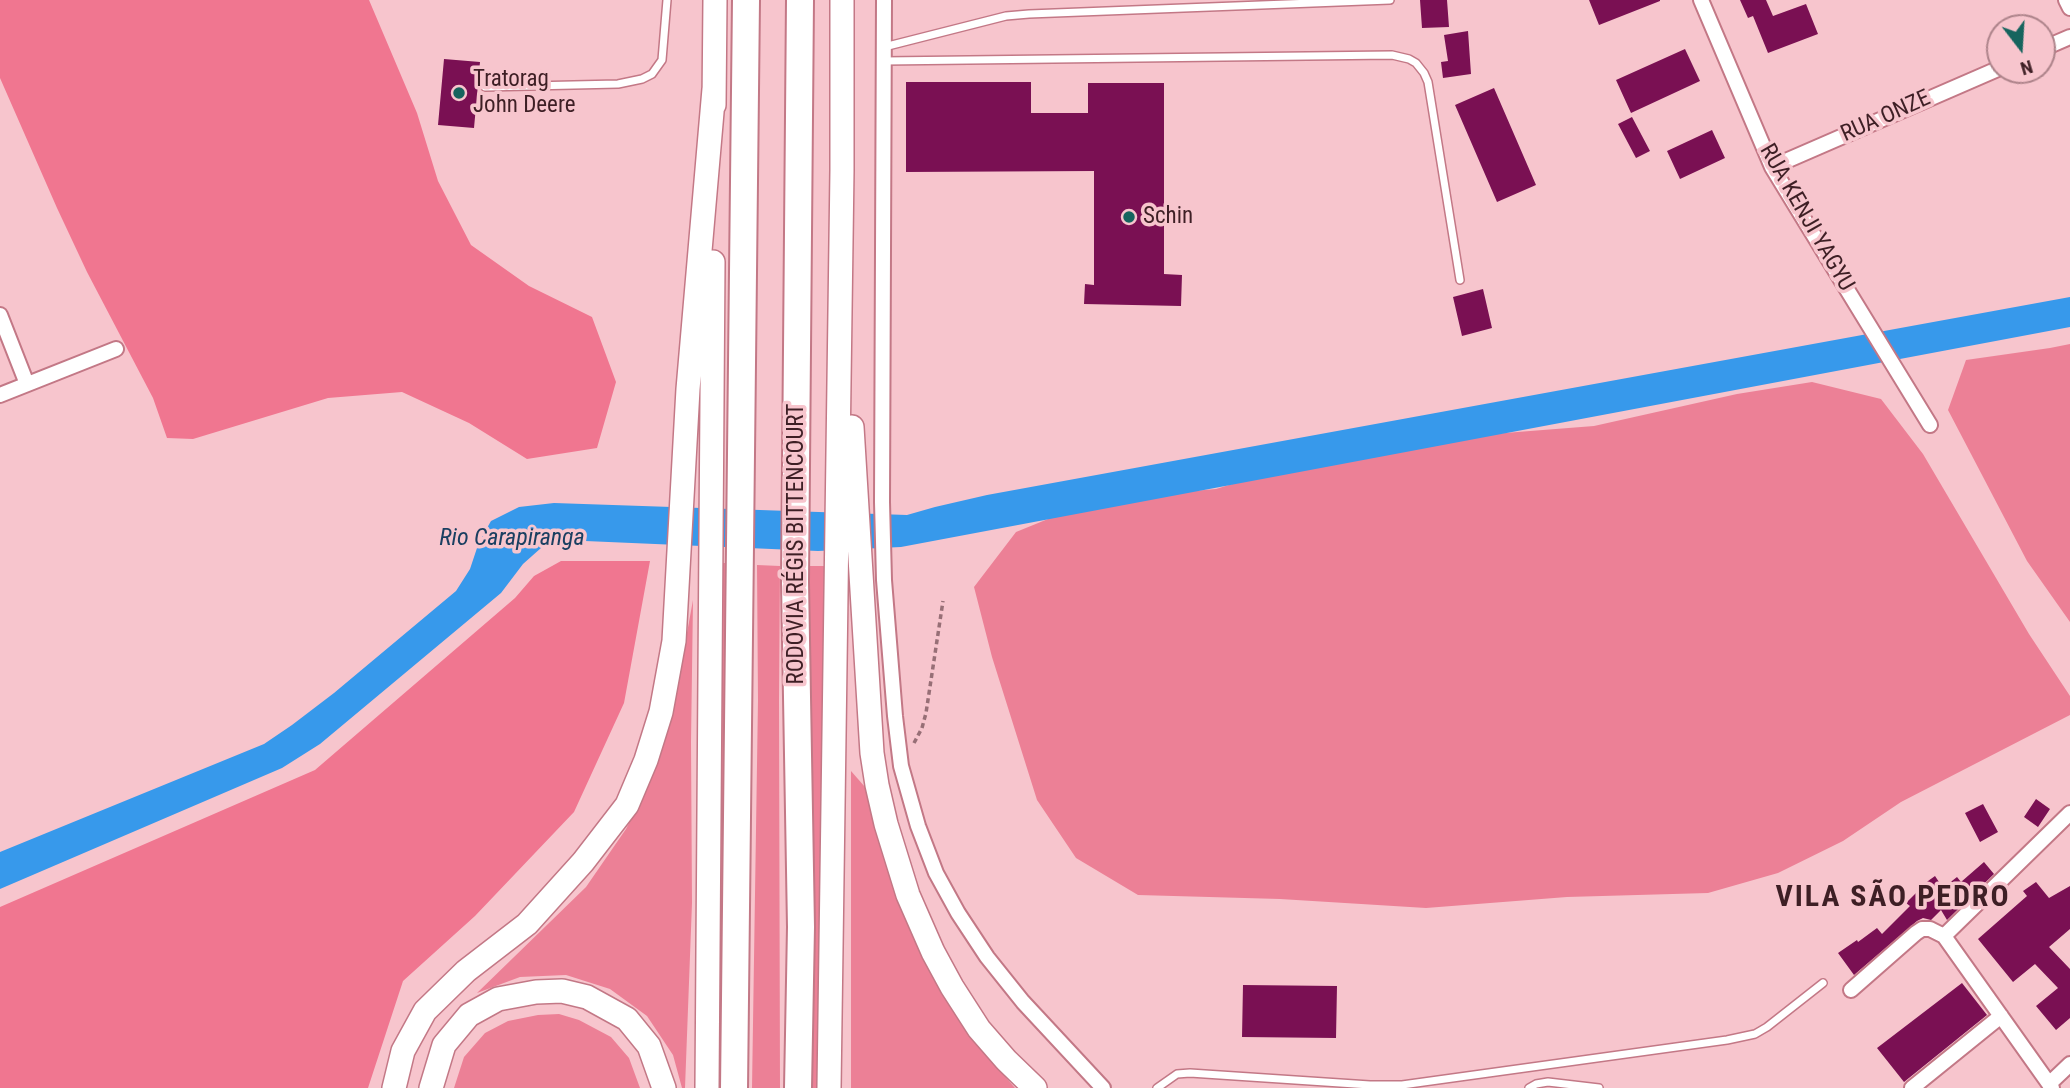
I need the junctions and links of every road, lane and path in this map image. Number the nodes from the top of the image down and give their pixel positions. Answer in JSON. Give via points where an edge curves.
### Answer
{"nodes":[{"id":1,"x":667,"y":0,"type":"edge"},
{"id":2,"x":715,"y":0,"type":"edge"},
{"id":3,"x":746,"y":0,"type":"edge"},
{"id":4,"x":800,"y":0,"type":"edge"},
{"id":5,"x":842,"y":0,"type":"edge"},
{"id":6,"x":884,"y":0,"type":"edge"},
{"id":7,"x":1390,"y":0,"type":"edge"},
{"id":8,"x":1701,"y":0,"type":"edge"},
{"id":9,"x":2066,"y":0,"type":"edge"},
{"id":10,"x":2070,"y":8,"type":"edge"},
{"id":11,"x":883,"y":54,"type":"junction"},
{"id":12,"x":1986,"y":74,"type":"edge"},
{"id":13,"x":485,"y":87,"type":"dead end"},
{"id":14,"x":714,"y":89,"type":"junction"},
{"id":15,"x":1772,"y":167,"type":"junction"},
{"id":16,"x":1460,"y":280,"type":"dead end"},
{"id":17,"x":0,"y":315,"type":"edge"},
{"id":18,"x":116,"y":349,"type":"dead end"},
{"id":19,"x":27,"y":384,"type":"junction"},
{"id":20,"x":0,"y":396,"type":"edge"},
{"id":21,"x":1930,"y":425,"type":"dead end"},
{"id":22,"x":847,"y":506,"type":"junction"},
{"id":23,"x":873,"y":581,"type":"junction"},
{"id":24,"x":943,"y":601,"type":"dead end"},
{"id":25,"x":901,"y":766,"type":"junction"},
{"id":26,"x":2070,"y":813,"type":"edge"},
{"id":27,"x":1944,"y":936,"type":"junction"},
{"id":28,"x":1823,"y":983,"type":"dead end"},
{"id":29,"x":1852,"y":990,"type":"dead end"},
{"id":30,"x":2001,"y":1016,"type":"junction"},
{"id":31,"x":2070,"y":1064,"type":"edge"},
{"id":32,"x":2050,"y":1086,"type":"edge"},
{"id":33,"x":394,"y":1088,"type":"edge"},
{"id":34,"x":430,"y":1088,"type":"edge"},
{"id":35,"x":664,"y":1088,"type":"edge"},
{"id":36,"x":707,"y":1088,"type":"edge"},
{"id":37,"x":734,"y":1088,"type":"edge"},
{"id":38,"x":798,"y":1088,"type":"edge"},
{"id":39,"x":829,"y":1088,"type":"edge"},
{"id":40,"x":1035,"y":1088,"type":"edge"},
{"id":41,"x":1103,"y":1088,"type":"edge"},
{"id":42,"x":1157,"y":1088,"type":"edge"},
{"id":43,"x":1529,"y":1088,"type":"edge"},
{"id":44,"x":1600,"y":1088,"type":"edge"},
{"id":45,"x":1912,"y":1088,"type":"edge"}],
"edges":[{"from":1,"to":13,"type":"lane","via":[[662,60],[642,79],[618,84]]},
{"from":2,"to":14,"type":"main road"},
{"from":3,"to":37,"type":"highway"},
{"from":4,"to":38,"type":"highway","name":"RODOVIA RÉGIS BITTENCOURT","via":[[795,582],[801,927]]},
{"from":5,"to":22,"type":"main road"},
{"from":6,"to":11,"type":"street"},
{"from":7,"to":11,"type":"lane","via":[[1006,16]]},
{"from":8,"to":15,"type":"street","name":"RUA KENJI YAGYU"},
{"from":9,"to":10,"type":"street"},
{"from":11,"to":16,"type":"lane","via":[[1392,55],[1409,59],[1428,82]]},
{"from":11,"to":23,"type":"street","via":[[882,502]]},
{"from":12,"to":15,"type":"street","name":"RUA ONZE"},
{"from":14,"to":33,"type":"main road","via":[[688,389],[674,641],[661,712],[646,760],[627,804],[583,862],[527,924],[466,971],[425,1011],[403,1051]]},
{"from":14,"to":36,"type":"main road"},
{"from":15,"to":21,"type":"street","name":"RUA KENJI YAGYU"},
{"from":17,"to":19,"type":"street"},
{"from":18,"to":19,"type":"street"},
{"from":19,"to":20,"type":"street"},
{"from":22,"to":23,"type":"main road"},
{"from":22,"to":39,"type":"main road","via":[[836,586]]},
{"from":23,"to":25,"type":"street"},
{"from":23,"to":40,"type":"main road","via":[[872,753],[898,869],[933,951],[967,1012]]},
{"from":24,"to":25,"type":"path","via":[[926,713]]},
{"from":25,"to":41,"type":"street","via":[[936,873],[958,913],[1023,1002]]},
{"from":26,"to":27,"type":"street"},
{"from":27,"to":29,"type":"street","via":[[1922,929]]},
{"from":27,"to":30,"type":"street"},
{"from":28,"to":42,"type":"lane","via":[[1767,1027],[1727,1040],[1402,1085],[1190,1073],[1177,1074]]},
{"from":30,"to":32,"type":"street"},
{"from":30,"to":45,"type":"street"},
{"from":31,"to":32,"type":"street"},
{"from":34,"to":35,"type":"main road","via":[[444,1045],[469,1015],[498,999],[562,991],[587,997],[627,1019],[649,1046]]},
{"from":43,"to":44,"type":"lane","via":[[1548,1082]]}]}
